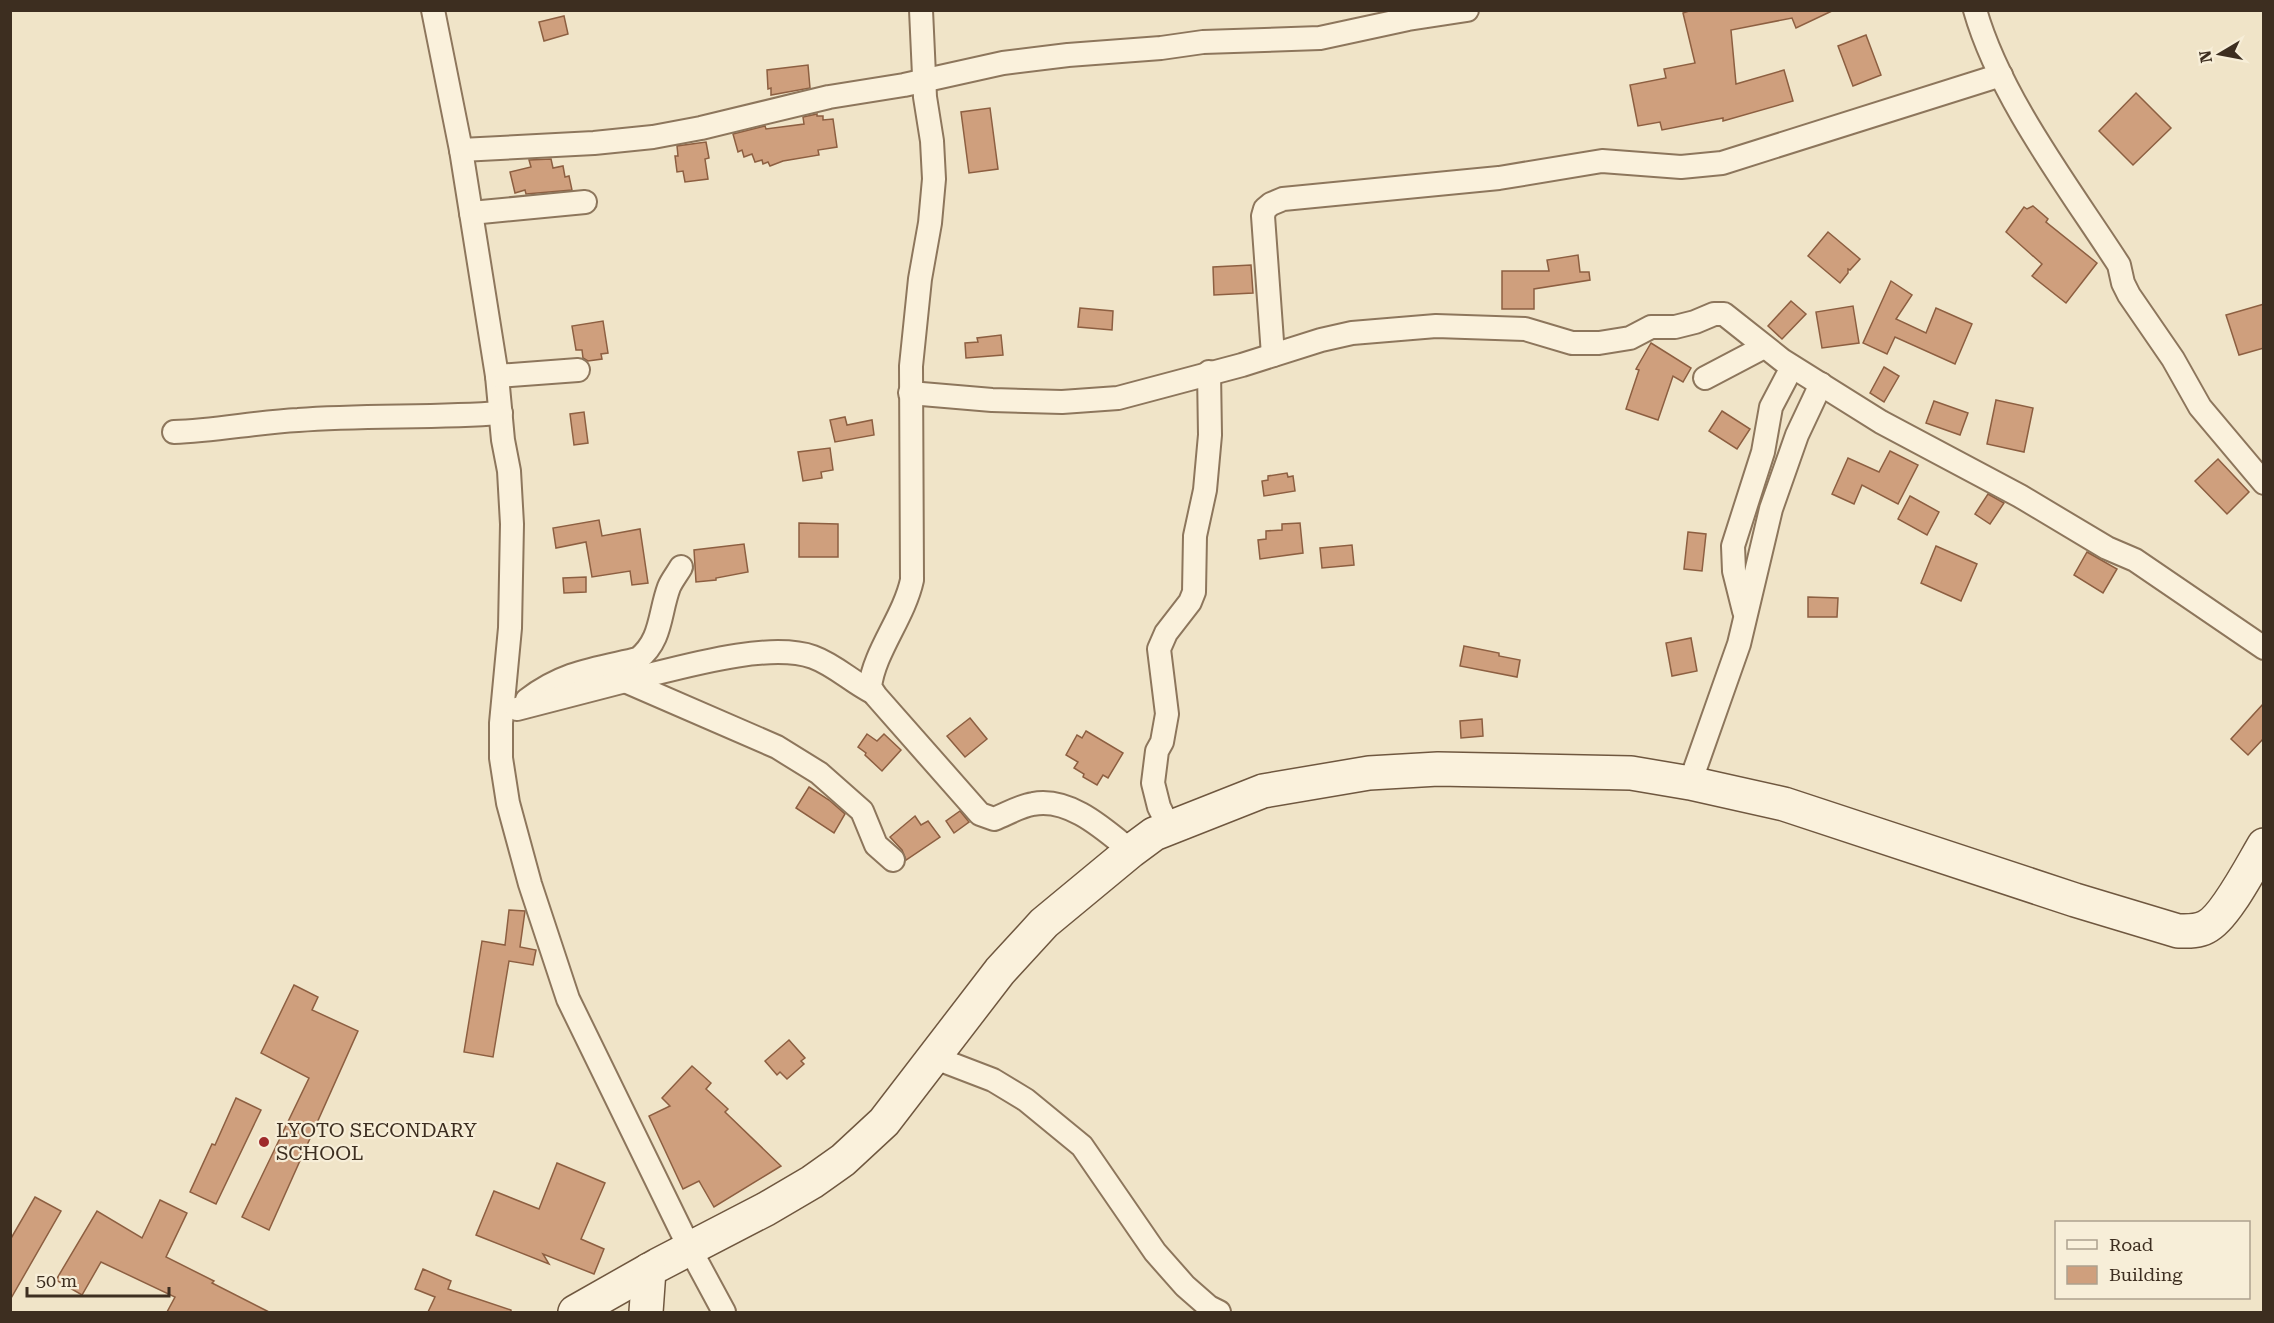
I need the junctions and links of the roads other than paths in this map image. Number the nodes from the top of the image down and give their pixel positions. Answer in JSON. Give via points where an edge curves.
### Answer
{"nodes":[{"id":1,"x":433,"y":10,"type":"edge"},
{"id":2,"x":921,"y":10,"type":"edge"},
{"id":3,"x":1467,"y":10,"type":"edge"},
{"id":4,"x":1975,"y":10,"type":"edge"},
{"id":5,"x":2001,"y":75,"type":"junction"},
{"id":6,"x":924,"y":81,"type":"junction"},
{"id":7,"x":461,"y":150,"type":"junction"},
{"id":8,"x":585,"y":202,"type":"dead end"},
{"id":9,"x":471,"y":213,"type":"junction"},
{"id":10,"x":1764,"y":346,"type":"junction"},
{"id":11,"x":1273,"y":355,"type":"junction"},
{"id":12,"x":1792,"y":367,"type":"junction"},
{"id":13,"x":578,"y":370,"type":"dead end"},
{"id":14,"x":1209,"y":372,"type":"junction"},
{"id":15,"x":497,"y":376,"type":"junction"},
{"id":16,"x":1705,"y":378,"type":"dead end"},
{"id":17,"x":1821,"y":384,"type":"junction"},
{"id":18,"x":910,"y":393,"type":"junction"},
{"id":19,"x":501,"y":413,"type":"junction"},
{"id":20,"x":174,"y":432,"type":"dead end"},
{"id":21,"x":2264,"y":483,"type":"edge"},
{"id":22,"x":681,"y":567,"type":"dead end"},
{"id":23,"x":1745,"y":615,"type":"junction"},
{"id":24,"x":2264,"y":648,"type":"edge"},
{"id":25,"x":625,"y":681,"type":"junction"},
{"id":26,"x":872,"y":692,"type":"junction"},
{"id":27,"x":509,"y":716,"type":"junction"},
{"id":28,"x":1690,"y":783,"type":"junction"},
{"id":29,"x":1169,"y":827,"type":"junction"},
{"id":30,"x":2264,"y":846,"type":"edge"},
{"id":31,"x":1131,"y":851,"type":"junction"},
{"id":32,"x":893,"y":860,"type":"dead end"},
{"id":33,"x":933,"y":1057,"type":"junction"},
{"id":34,"x":690,"y":1249,"type":"junction"},
{"id":35,"x":650,"y":1270,"type":"junction"},
{"id":36,"x":575,"y":1312,"type":"edge"},
{"id":37,"x":646,"y":1312,"type":"edge"},
{"id":38,"x":724,"y":1312,"type":"edge"},
{"id":39,"x":1219,"y":1312,"type":"edge"}],
"edges":[{"from":1,"to":7,"type":"street"},
{"from":2,"to":6,"type":"street"},
{"from":3,"to":6,"type":"street","via":[[1320,38],[1203,42],[1068,55],[1003,63]]},
{"from":4,"to":5,"type":"street"},
{"from":5,"to":11,"type":"street","via":[[1722,163],[1681,167],[1602,161],[1499,178],[1283,199],[1265,209],[1263,216]]},
{"from":5,"to":21,"type":"street","via":[[2025,120],[2119,265],[2129,295],[2200,407]]},
{"from":6,"to":7,"type":"street","via":[[829,97],[653,137]]},
{"from":6,"to":18,"type":"street","via":[[934,179]]},
{"from":7,"to":9,"type":"street"},
{"from":8,"to":9,"type":"street"},
{"from":9,"to":15,"type":"street"},
{"from":10,"to":11,"type":"street","via":[[1730,317],[1719,313],[1684,325],[1651,327],[1620,341],[1572,343],[1525,329],[1436,326],[1338,335]]},
{"from":10,"to":12,"type":"street"},
{"from":10,"to":16,"type":"street"},
{"from":11,"to":14,"type":"street"},
{"from":12,"to":17,"type":"street"},
{"from":12,"to":23,"type":"street","via":[[1772,406],[1763,452],[1733,546],[1734,571]]},
{"from":13,"to":15,"type":"street"},
{"from":14,"to":18,"type":"street","via":[[1118,399],[1082,402]]},
{"from":14,"to":29,"type":"street","via":[[1210,435],[1205,490],[1195,536],[1194,592],[1159,649],[1167,714],[1153,783]]},
{"from":15,"to":19,"type":"street"},
{"from":17,"to":23,"type":"street","via":[[1777,490]]},
{"from":17,"to":24,"type":"street","via":[[1881,422],[2135,560]]},
{"from":18,"to":26,"type":"street","via":[[912,580],[870,682]]},
{"from":19,"to":20,"type":"street","via":[[296,420]]},
{"from":19,"to":27,"type":"street","via":[[512,524]]},
{"from":22,"to":27,"type":"street","via":[[670,585],[656,639],[646,652],[638,658],[572,674],[544,688]]},
{"from":23,"to":28,"type":"street","via":[[1739,644]]},
{"from":25,"to":26,"type":"street","via":[[740,656],[794,653],[836,668]]},
{"from":25,"to":27,"type":"street"},
{"from":25,"to":32,"type":"street","via":[[777,747],[819,773],[862,811],[876,845]]},
{"from":26,"to":31,"type":"street","via":[[980,814],[994,819],[1034,804],[1062,806],[1091,820]]},
{"from":27,"to":34,"type":"street","via":[[501,758],[508,803],[568,999]]},
{"from":28,"to":29,"type":"street","via":[[1631,773],[1579,771],[1438,769],[1369,773],[1263,791]]},
{"from":28,"to":30,"type":"street","via":[[1784,804],[2178,931],[2207,927],[2220,915]]},
{"from":29,"to":31,"type":"street"},
{"from":31,"to":33,"type":"street","via":[[1044,923],[1000,971]]},
{"from":33,"to":34,"type":"street","via":[[884,1122],[843,1160],[812,1182]]},
{"from":33,"to":39,"type":"street","via":[[993,1080],[1026,1100],[1082,1146],[1155,1252],[1185,1286]]},
{"from":34,"to":35,"type":"street"},
{"from":34,"to":38,"type":"street"},
{"from":35,"to":36,"type":"street"},
{"from":35,"to":37,"type":"street"}]}
